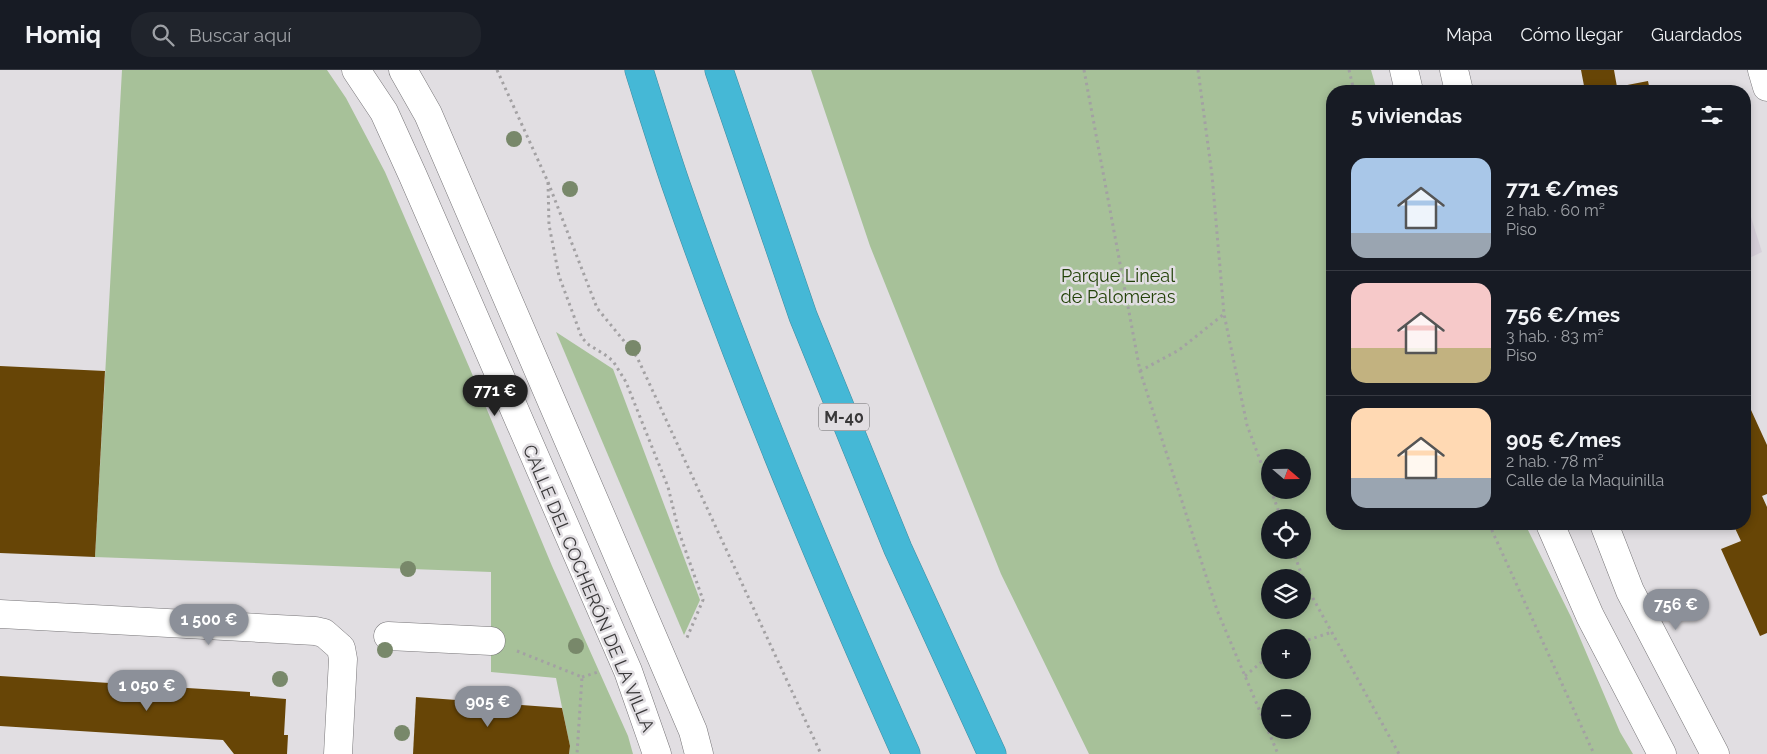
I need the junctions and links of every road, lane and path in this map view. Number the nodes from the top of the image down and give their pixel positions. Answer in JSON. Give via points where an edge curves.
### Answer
{"nodes":[{"id":1,"x":356,"y":70,"type":"edge"},
{"id":2,"x":403,"y":70,"type":"edge"},
{"id":3,"x":497,"y":70,"type":"edge"},
{"id":4,"x":639,"y":70,"type":"edge"},
{"id":5,"x":719,"y":70,"type":"edge"},
{"id":6,"x":1084,"y":70,"type":"edge"},
{"id":7,"x":1198,"y":70,"type":"edge"},
{"id":8,"x":1349,"y":70,"type":"edge"},
{"id":9,"x":1404,"y":70,"type":"edge"},
{"id":10,"x":1454,"y":70,"type":"edge"},
{"id":11,"x":1762,"y":70,"type":"edge"},
{"id":12,"x":1353,"y":85,"type":"edge"},
{"id":13,"x":1408,"y":85,"type":"edge"},
{"id":14,"x":1458,"y":85,"type":"edge"},
{"id":15,"x":1767,"y":87,"type":"edge"},
{"id":16,"x":548,"y":182,"type":"junction"},
{"id":17,"x":1224,"y":314,"type":"junction"},
{"id":18,"x":1140,"y":371,"type":"junction"},
{"id":19,"x":1261,"y":464,"type":"edge"},
{"id":20,"x":1491,"y":530,"type":"edge"},
{"id":21,"x":1553,"y":530,"type":"edge"},
{"id":22,"x":1606,"y":530,"type":"edge"},
{"id":23,"x":1296,"y":559,"type":"edge"},
{"id":24,"x":0,"y":614,"type":"edge"},
{"id":25,"x":1332,"y":632,"type":"junction"},
{"id":26,"x":388,"y":636,"type":"dead end"},
{"id":27,"x":1311,"y":639,"type":"edge"},
{"id":28,"x":491,"y":640,"type":"joint"},
{"id":29,"x":682,"y":648,"type":"dead end"},
{"id":30,"x":1261,"y":663,"type":"edge"},
{"id":31,"x":606,"y":669,"type":"dead end"},
{"id":32,"x":1246,"y":676,"type":"junction"},
{"id":33,"x":582,"y":677,"type":"junction"},
{"id":34,"x":338,"y":754,"type":"edge"},
{"id":35,"x":578,"y":754,"type":"edge"},
{"id":36,"x":657,"y":754,"type":"edge"},
{"id":37,"x":699,"y":754,"type":"edge"},
{"id":38,"x":821,"y":754,"type":"edge"},
{"id":39,"x":906,"y":754,"type":"edge"},
{"id":40,"x":992,"y":754,"type":"edge"},
{"id":41,"x":1278,"y":754,"type":"edge"},
{"id":42,"x":1400,"y":754,"type":"edge"},
{"id":43,"x":1594,"y":754,"type":"edge"},
{"id":44,"x":1662,"y":754,"type":"edge"},
{"id":45,"x":1715,"y":754,"type":"edge"}],
"edges":[{"from":1,"to":36,"type":"street","name":"CALLE DEL COCHERÓN DE LA VILLA","via":[[384,112],[413,176],[628,671]]},
{"from":2,"to":37,"type":"street","via":[[428,114],[558,413],[694,731]]},
{"from":3,"to":16,"type":"path"},
{"from":4,"to":39,"type":"highway","via":[[676,185],[751,387],[842,612]]},
{"from":5,"to":40,"type":"highway","number":"M-40","via":[[803,316],[898,549]]},
{"from":6,"to":18,"type":"path"},
{"from":7,"to":17,"type":"path","via":[[1212,175]]},
{"from":8,"to":12,"type":"path"},
{"from":9,"to":13,"type":"street"},
{"from":10,"to":14,"type":"street"},
{"from":11,"to":15,"type":"street"},
{"from":16,"to":29,"type":"path","via":[[549,225],[562,285],[582,338],[613,361],[626,382],[668,487],[679,532],[703,600]]},
{"from":16,"to":38,"type":"path","via":[[597,308],[637,357]]},
{"from":17,"to":18,"type":"path","via":[[1179,350]]},
{"from":17,"to":19,"type":"path","via":[[1247,424]]},
{"from":18,"to":32,"type":"path","via":[[1217,610]]},
{"from":20,"to":43,"type":"path"},
{"from":21,"to":44,"type":"street","via":[[1590,616]]},
{"from":22,"to":45,"type":"street","via":[[1630,590]]},
{"from":23,"to":25,"type":"path","via":[[1304,582]]},
{"from":24,"to":34,"type":"street","via":[[324,633],[341,648],[343,659]]},
{"from":25,"to":27,"type":"path"},
{"from":25,"to":42,"type":"path"},
{"from":26,"to":28,"type":"street"},
{"from":28,"to":33,"type":"path"},
{"from":30,"to":32,"type":"path"},
{"from":31,"to":33,"type":"path"},
{"from":32,"to":41,"type":"path"},
{"from":33,"to":35,"type":"path"}]}
